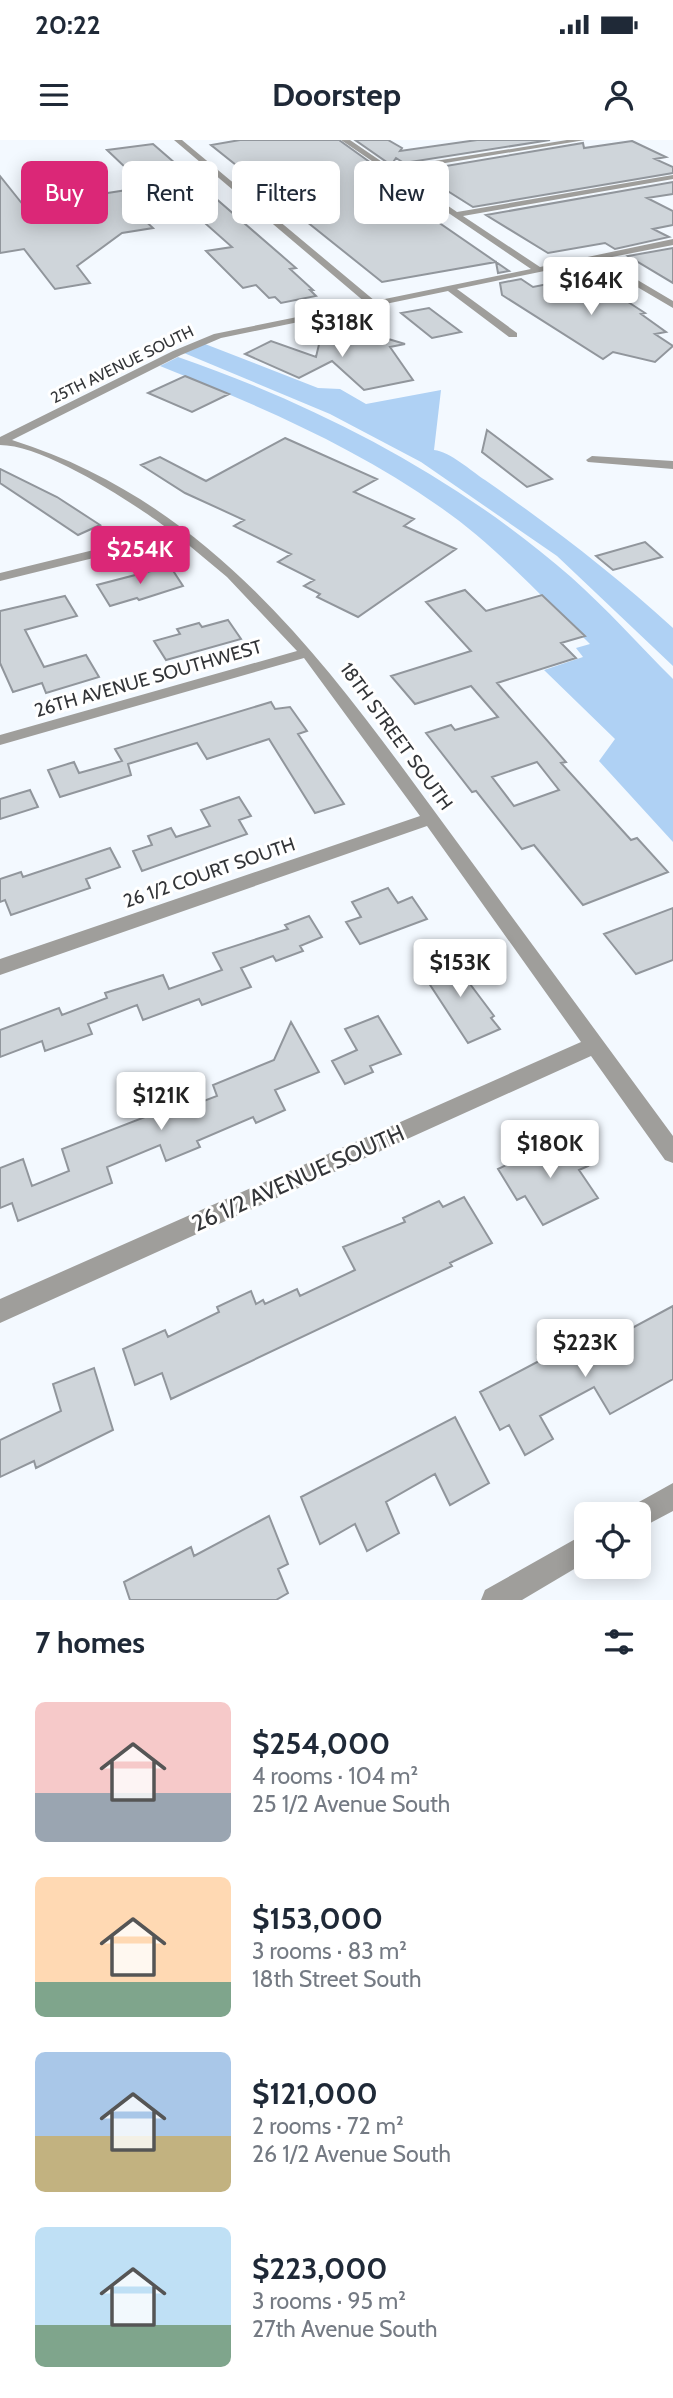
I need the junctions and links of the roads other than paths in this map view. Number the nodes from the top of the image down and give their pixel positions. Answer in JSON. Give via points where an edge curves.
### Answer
{"nodes":[{"id":1,"x":178,"y":140,"type":"edge"},
{"id":2,"x":345,"y":140,"type":"edge"},
{"id":3,"x":581,"y":140,"type":"edge"},
{"id":4,"x":376,"y":161,"type":"edge"},
{"id":5,"x":447,"y":161,"type":"edge"},
{"id":6,"x":673,"y":177,"type":"edge"},
{"id":7,"x":449,"y":208,"type":"edge"},
{"id":8,"x":458,"y":214,"type":"junction"},
{"id":9,"x":673,"y":242,"type":"edge"},
{"id":10,"x":594,"y":258,"type":"junction"},
{"id":11,"x":537,"y":269,"type":"junction"},
{"id":12,"x":448,"y":287,"type":"junction"},
{"id":13,"x":371,"y":302,"type":"junction"},
{"id":14,"x":673,"y":305,"type":"edge"},
{"id":15,"x":513,"y":335,"type":"dead end"},
{"id":16,"x":1,"y":441,"type":"edge"},
{"id":17,"x":592,"y":460,"type":"dead end"},
{"id":18,"x":673,"y":465,"type":"edge"},
{"id":19,"x":182,"y":532,"type":"junction"},
{"id":20,"x":0,"y":578,"type":"edge"},
{"id":21,"x":306,"y":653,"type":"junction"},
{"id":22,"x":0,"y":740,"type":"edge"},
{"id":23,"x":432,"y":818,"type":"junction"},
{"id":24,"x":0,"y":967,"type":"edge"},
{"id":25,"x":596,"y":1045,"type":"junction"},
{"id":26,"x":673,"y":1153,"type":"edge"},
{"id":27,"x":0,"y":1311,"type":"edge"},
{"id":28,"x":673,"y":1496,"type":"edge"},
{"id":29,"x":651,"y":1509,"type":"edge"},
{"id":30,"x":574,"y":1554,"type":"edge"},
{"id":31,"x":495,"y":1600,"type":"edge"}],
"edges":[{"from":1,"to":13,"type":"street"},
{"from":2,"to":4,"type":"street"},
{"from":3,"to":5,"type":"street"},
{"from":6,"to":8,"type":"street"},
{"from":7,"to":8,"type":"street"},
{"from":8,"to":11,"type":"street"},
{"from":9,"to":10,"type":"street","name":"25TH AVENUE SOUTH"},
{"from":10,"to":11,"type":"street","name":"25TH AVENUE SOUTH"},
{"from":10,"to":14,"type":"street"},
{"from":11,"to":12,"type":"street","name":"25TH AVENUE SOUTH"},
{"from":12,"to":13,"type":"street","name":"25TH AVENUE SOUTH"},
{"from":12,"to":15,"type":"street"},
{"from":13,"to":16,"type":"street","name":"25TH AVENUE SOUTH","via":[[246,328],[193,345]]},
{"from":16,"to":19,"type":"street","name":"18TH STREET SOUTH","via":[[85,473]]},
{"from":17,"to":18,"type":"street"},
{"from":19,"to":20,"type":"street"},
{"from":19,"to":21,"type":"street","name":"18TH STREET SOUTH","via":[[217,558]]},
{"from":21,"to":22,"type":"street","name":"26TH AVENUE SOUTHWEST"},
{"from":21,"to":23,"type":"street","name":"18TH STREET SOUTH"},
{"from":23,"to":24,"type":"street","name":"26 1/2 COURT SOUTH"},
{"from":23,"to":25,"type":"street","name":"18TH STREET SOUTH"},
{"from":25,"to":26,"type":"street","name":"18TH STREET SOUTH"},
{"from":25,"to":27,"type":"street","name":"26 1/2 AVENUE SOUTH"},
{"from":28,"to":29,"type":"street"},
{"from":30,"to":31,"type":"street"}]}
